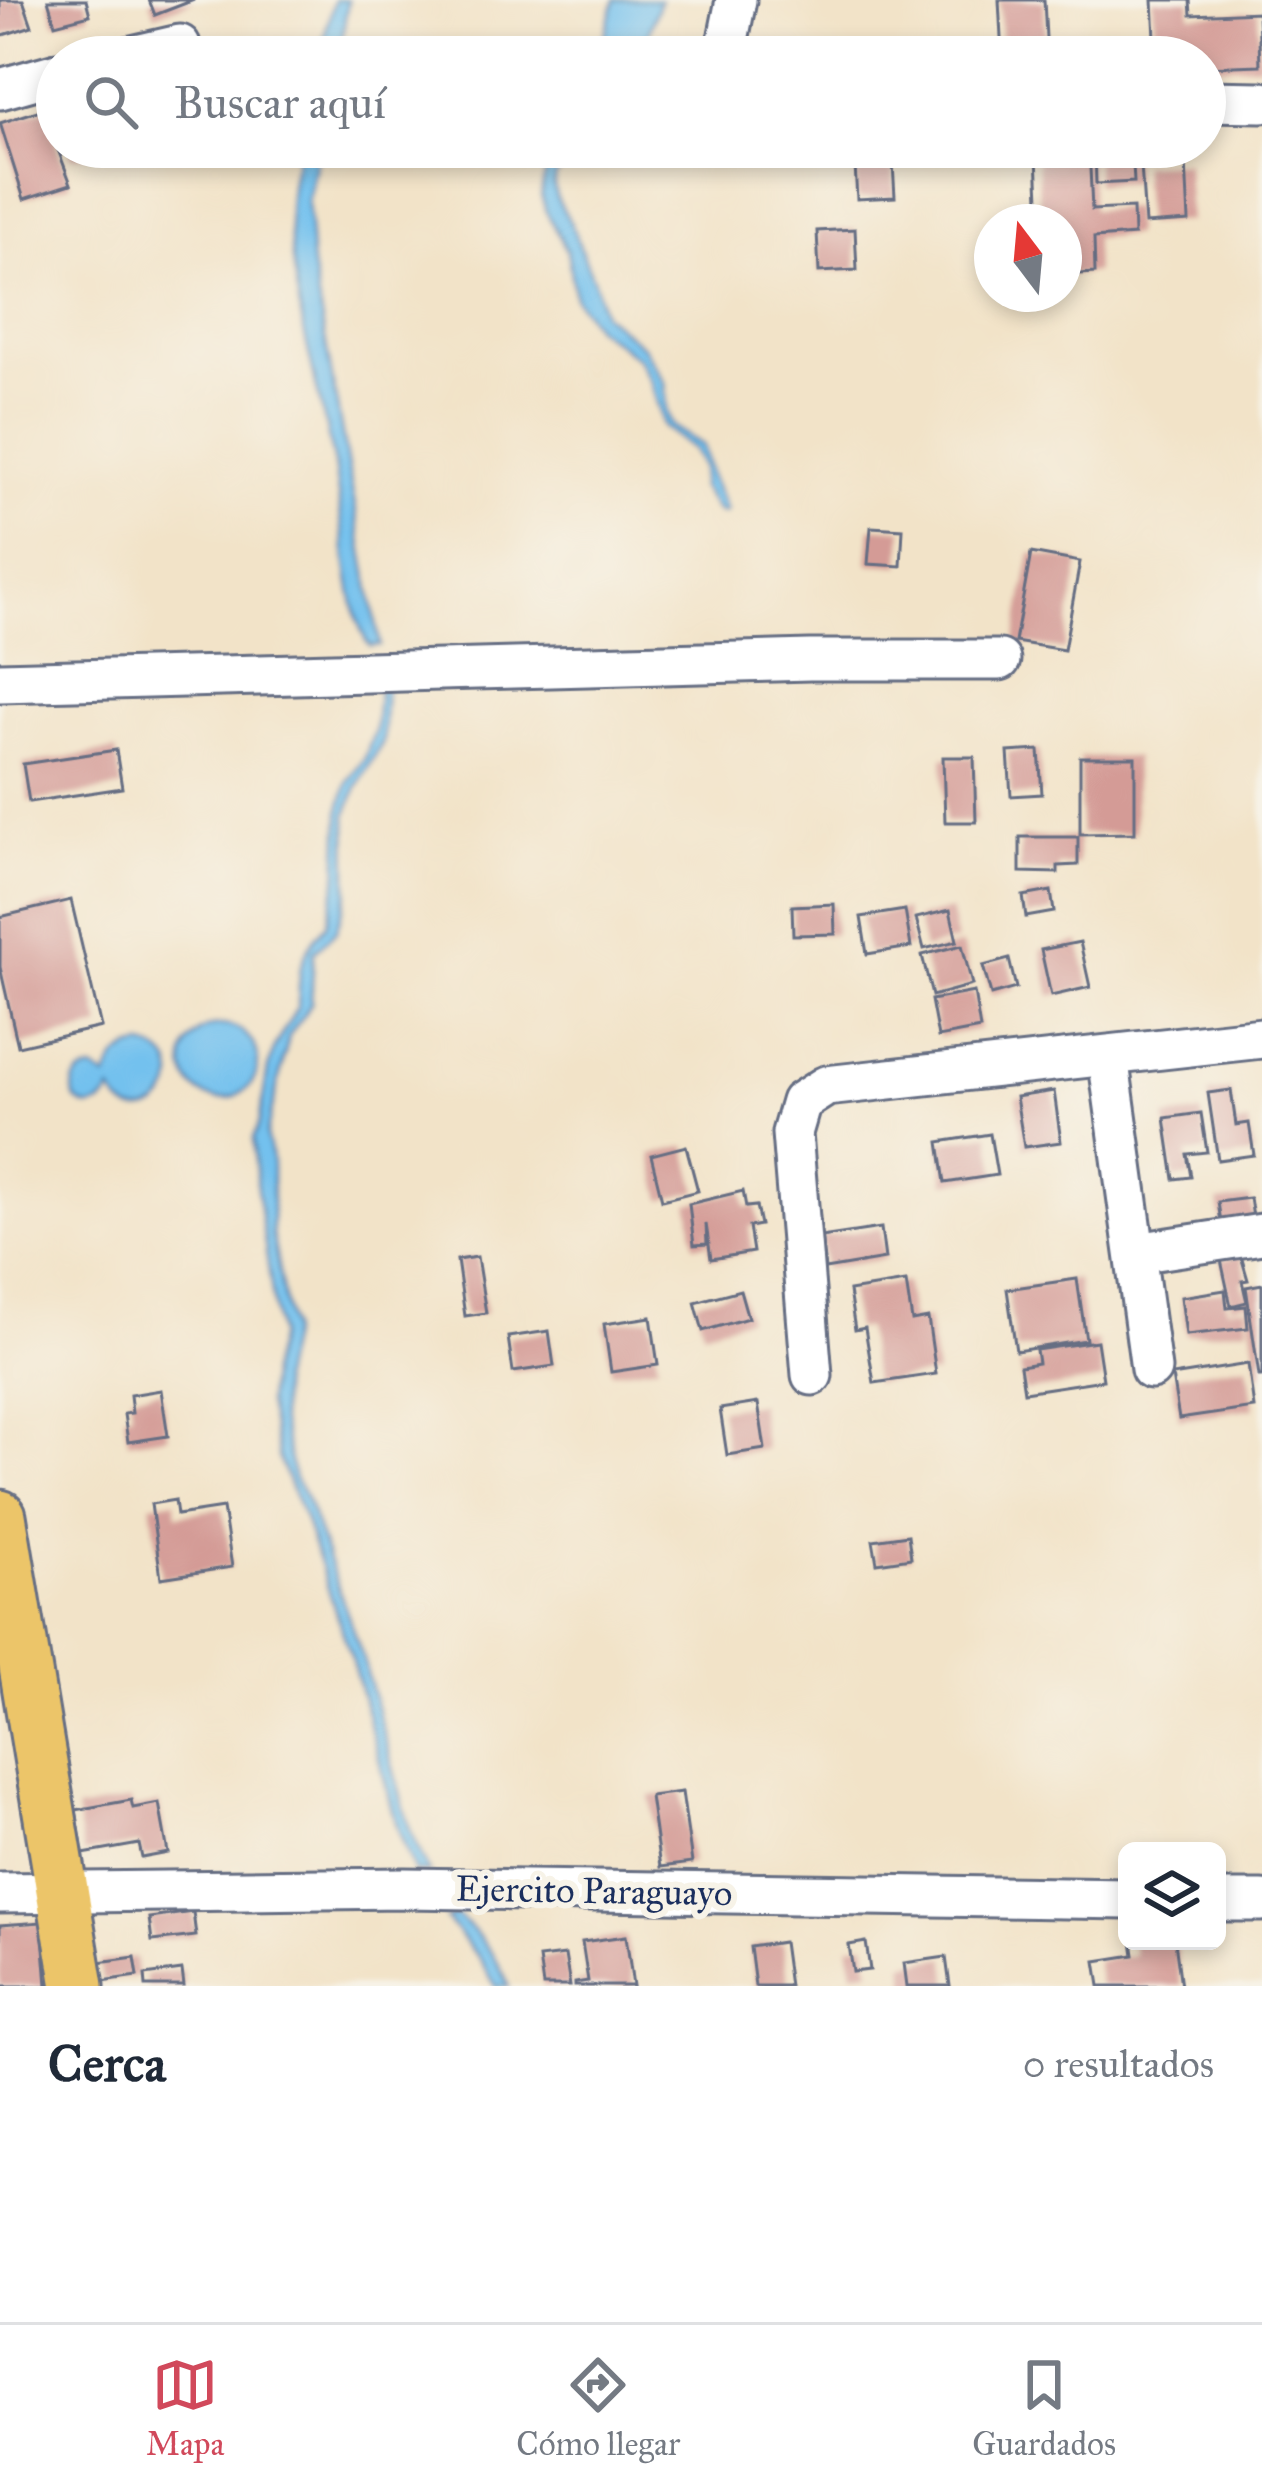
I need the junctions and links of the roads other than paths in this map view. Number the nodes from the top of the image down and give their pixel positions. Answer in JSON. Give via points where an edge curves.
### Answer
{"nodes":[{"id":1,"x":736,"y":0,"type":"edge"},
{"id":2,"x":729,"y":36,"type":"edge"},
{"id":3,"x":36,"y":79,"type":"edge"},
{"id":4,"x":0,"y":89,"type":"edge"},
{"id":5,"x":1226,"y":101,"type":"edge"},
{"id":6,"x":1262,"y":102,"type":"edge"},
{"id":7,"x":1000,"y":660,"type":"dead end"},
{"id":8,"x":0,"y":682,"type":"edge"},
{"id":9,"x":1262,"y":1038,"type":"edge"},
{"id":10,"x":1108,"y":1056,"type":"junction"},
{"id":11,"x":1262,"y":1234,"type":"edge"},
{"id":12,"x":1136,"y":1252,"type":"junction"},
{"id":13,"x":1151,"y":1369,"type":"dead end"},
{"id":14,"x":812,"y":1375,"type":"dead end"},
{"id":15,"x":0,"y":1516,"type":"edge"},
{"id":16,"x":61,"y":1891,"type":"junction"},
{"id":17,"x":0,"y":1893,"type":"edge"},
{"id":18,"x":1118,"y":1899,"type":"edge"},
{"id":19,"x":1226,"y":1901,"type":"edge"},
{"id":20,"x":1262,"y":1901,"type":"edge"},
{"id":21,"x":78,"y":1986,"type":"edge"}],
"edges":[{"from":1,"to":2,"type":"street"},
{"from":3,"to":4,"type":"street"},
{"from":5,"to":6,"type":"street"},
{"from":7,"to":8,"type":"street"},
{"from":9,"to":10,"type":"street"},
{"from":10,"to":12,"type":"street"},
{"from":10,"to":14,"type":"street","via":[[826,1086],[801,1102],[792,1132]]},
{"from":11,"to":12,"type":"street"},
{"from":12,"to":13,"type":"street"},
{"from":15,"to":16,"type":"main road"},
{"from":16,"to":17,"type":"street","name":"Ejercito Paraguayo"},
{"from":16,"to":18,"type":"street","name":"Ejercito Paraguayo"},
{"from":16,"to":21,"type":"main road"},
{"from":19,"to":20,"type":"street"}]}
